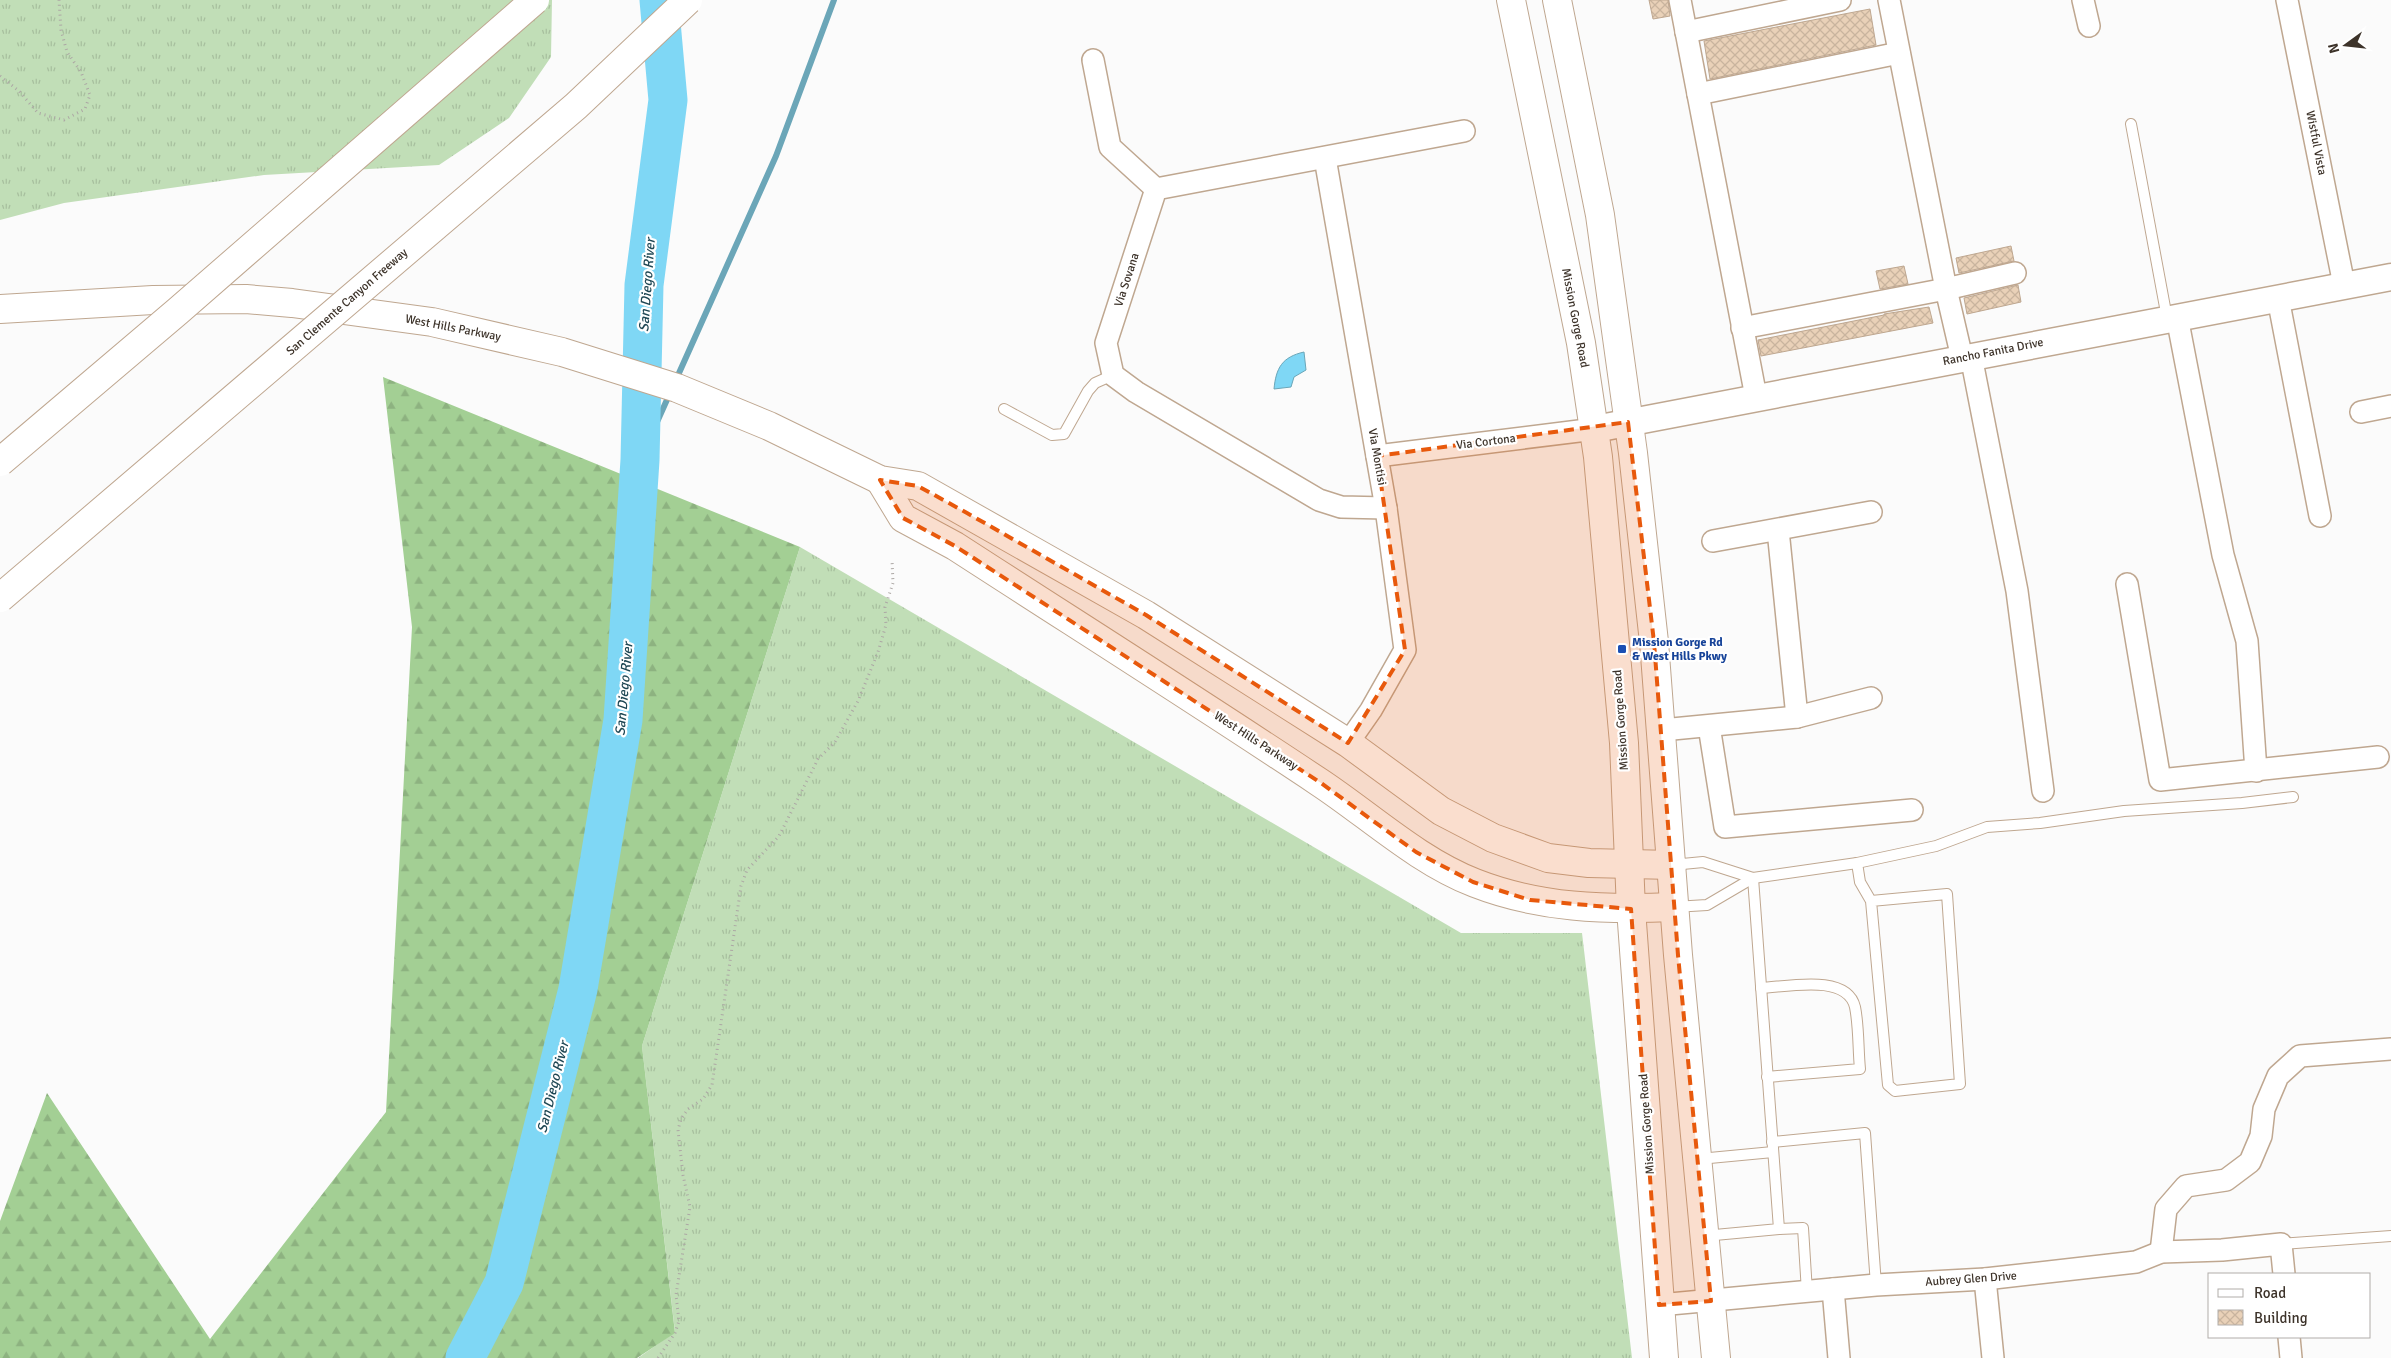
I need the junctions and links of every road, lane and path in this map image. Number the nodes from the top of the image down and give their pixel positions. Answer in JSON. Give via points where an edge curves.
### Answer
{"nodes":[{"id":1,"x":59,"y":0,"type":"edge"},
{"id":2,"x":535,"y":0,"type":"edge"},
{"id":3,"x":688,"y":0,"type":"edge"},
{"id":4,"x":1510,"y":0,"type":"edge"},
{"id":5,"x":1557,"y":0,"type":"edge"},
{"id":6,"x":1680,"y":0,"type":"edge"},
{"id":7,"x":1840,"y":0,"type":"edge"},
{"id":8,"x":1889,"y":0,"type":"edge"},
{"id":9,"x":2083,"y":0,"type":"edge"},
{"id":10,"x":2287,"y":0,"type":"edge"},
{"id":11,"x":2089,"y":26,"type":"dead end"},
{"id":12,"x":1686,"y":32,"type":"junction"},
{"id":13,"x":1899,"y":53,"type":"junction"},
{"id":14,"x":1093,"y":60,"type":"dead end"},
{"id":15,"x":0,"y":76,"type":"edge"},
{"id":16,"x":1698,"y":94,"type":"junction"},
{"id":17,"x":2131,"y":124,"type":"dead end"},
{"id":18,"x":1464,"y":130,"type":"dead end"},
{"id":19,"x":1326,"y":158,"type":"junction"},
{"id":20,"x":1156,"y":189,"type":"junction"},
{"id":21,"x":2015,"y":273,"type":"dead end"},
{"id":22,"x":2391,"y":277,"type":"edge"},
{"id":23,"x":2344,"y":286,"type":"junction"},
{"id":24,"x":1946,"y":289,"type":"junction"},
{"id":25,"x":2278,"y":298,"type":"junction"},
{"id":26,"x":0,"y":309,"type":"edge"},
{"id":27,"x":2172,"y":318,"type":"junction"},
{"id":28,"x":1742,"y":328,"type":"junction"},
{"id":29,"x":1967,"y":357,"type":"junction"},
{"id":30,"x":1113,"y":375,"type":"junction"},
{"id":31,"x":1756,"y":397,"type":"junction"},
{"id":32,"x":2391,"y":406,"type":"edge"},
{"id":33,"x":1004,"y":409,"type":"dead end"},
{"id":34,"x":2361,"y":412,"type":"dead end"},
{"id":35,"x":1628,"y":422,"type":"junction"},
{"id":36,"x":1594,"y":428,"type":"junction"},
{"id":37,"x":1377,"y":456,"type":"junction"},
{"id":38,"x":0,"y":462,"type":"edge"},
{"id":39,"x":880,"y":480,"type":"junction"},
{"id":40,"x":1386,"y":508,"type":"junction"},
{"id":41,"x":1871,"y":512,"type":"dead end"},
{"id":42,"x":2320,"y":516,"type":"dead end"},
{"id":43,"x":1778,"y":530,"type":"junction"},
{"id":44,"x":1713,"y":541,"type":"dead end"},
{"id":45,"x":892,"y":560,"type":"dead end"},
{"id":46,"x":2127,"y":584,"type":"dead end"},
{"id":47,"x":0,"y":598,"type":"edge"},
{"id":48,"x":1872,"y":698,"type":"dead end"},
{"id":49,"x":1797,"y":717,"type":"junction"},
{"id":50,"x":1709,"y":726,"type":"junction"},
{"id":51,"x":1662,"y":730,"type":"junction"},
{"id":52,"x":1348,"y":743,"type":"junction"},
{"id":53,"x":2378,"y":758,"type":"dead end"},
{"id":54,"x":2256,"y":771,"type":"junction"},
{"id":55,"x":2043,"y":791,"type":"dead end"},
{"id":56,"x":2293,"y":797,"type":"dead end"},
{"id":57,"x":1912,"y":810,"type":"dead end"},
{"id":58,"x":1857,"y":863,"type":"junction"},
{"id":59,"x":1629,"y":865,"type":"junction"},
{"id":60,"x":1672,"y":865,"type":"junction"},
{"id":61,"x":1753,"y":878,"type":"junction"},
{"id":62,"x":1871,"y":901,"type":"junction"},
{"id":63,"x":1674,"y":907,"type":"junction"},
{"id":64,"x":1631,"y":909,"type":"junction"},
{"id":65,"x":1761,"y":988,"type":"junction"},
{"id":66,"x":2391,"y":1049,"type":"edge"},
{"id":67,"x":1767,"y":1077,"type":"junction"},
{"id":68,"x":1772,"y":1147,"type":"junction"},
{"id":69,"x":1697,"y":1160,"type":"junction"},
{"id":70,"x":1779,"y":1230,"type":"junction"},
{"id":71,"x":1704,"y":1236,"type":"junction"},
{"id":72,"x":2391,"y":1236,"type":"edge"},
{"id":73,"x":2281,"y":1244,"type":"junction"},
{"id":74,"x":2161,"y":1252,"type":"junction"},
{"id":75,"x":2284,"y":1273,"type":"edge"},
{"id":76,"x":1985,"y":1279,"type":"junction"},
{"id":77,"x":1876,"y":1285,"type":"junction"},
{"id":78,"x":1833,"y":1289,"type":"junction"},
{"id":79,"x":1807,"y":1292,"type":"junction"},
{"id":80,"x":1711,"y":1301,"type":"junction"},
{"id":81,"x":1659,"y":1305,"type":"junction"},
{"id":82,"x":2289,"y":1338,"type":"edge"},
{"id":83,"x":658,"y":1358,"type":"edge"},
{"id":84,"x":1664,"y":1358,"type":"edge"},
{"id":85,"x":1716,"y":1358,"type":"edge"},
{"id":86,"x":1839,"y":1358,"type":"edge"},
{"id":87,"x":1993,"y":1358,"type":"edge"},
{"id":88,"x":2291,"y":1358,"type":"edge"}],
"edges":[{"from":1,"to":15,"type":"path","via":[[61,30],[67,52],[81,72],[90,95],[85,109],[64,120],[38,113],[19,91]]},
{"from":2,"to":38,"type":"main road","bridge":true},
{"from":3,"to":47,"type":"main road","name":"San Clemente Canyon Freeway","bridge":true,"via":[[576,106]]},
{"from":4,"to":36,"type":"main road","name":"Mission Gorge Road","via":[[1581,343]]},
{"from":5,"to":35,"type":"main road","via":[[1600,215]]},
{"from":6,"to":12,"type":"street"},
{"from":7,"to":12,"type":"street"},
{"from":8,"to":13,"type":"street"},
{"from":9,"to":11,"type":"street"},
{"from":10,"to":23,"type":"street","name":"Wistful Vista"},
{"from":12,"to":16,"type":"street"},
{"from":13,"to":16,"type":"street"},
{"from":13,"to":24,"type":"street"},
{"from":14,"to":20,"type":"street","via":[[1110,147]]},
{"from":16,"to":28,"type":"street"},
{"from":17,"to":27,"type":"lane"},
{"from":18,"to":19,"type":"street"},
{"from":19,"to":20,"type":"street"},
{"from":19,"to":37,"type":"street","name":"Via Montisi"},
{"from":20,"to":30,"type":"street","name":"Via Sovana","via":[[1106,343]]},
{"from":21,"to":24,"type":"street"},
{"from":22,"to":23,"type":"street","name":"Rancho Fanita Drive"},
{"from":23,"to":25,"type":"street","name":"Rancho Fanita Drive"},
{"from":24,"to":28,"type":"street"},
{"from":24,"to":29,"type":"street"},
{"from":25,"to":27,"type":"street","name":"Rancho Fanita Drive"},
{"from":25,"to":42,"type":"street"},
{"from":26,"to":39,"type":"main road","name":"West Hills Parkway","via":[[153,300],[246,299],[432,322],[562,352],[676,388],[818,448]]},
{"from":27,"to":29,"type":"street","name":"Rancho Fanita Drive"},
{"from":27,"to":54,"type":"street","via":[[2223,555],[2247,641]]},
{"from":28,"to":31,"type":"street"},
{"from":29,"to":31,"type":"street","name":"Rancho Fanita Drive"},
{"from":29,"to":55,"type":"street","via":[[2017,591]]},
{"from":30,"to":33,"type":"lane","via":[[1094,383],[1088,390],[1064,434],[1052,434]]},
{"from":30,"to":40,"type":"street","via":[[1136,392],[1319,500],[1341,507]]},
{"from":31,"to":35,"type":"street","name":"Rancho Fanita Drive"},
{"from":32,"to":34,"type":"street"},
{"from":35,"to":36,"type":"street","name":"Rancho Fanita Drive"},
{"from":35,"to":51,"type":"main road"},
{"from":36,"to":37,"type":"street","name":"Via Cortona"},
{"from":36,"to":59,"type":"main road","name":"Mission Gorge Road","via":[[1623,734]]},
{"from":37,"to":40,"type":"street","name":"Via Montisi"},
{"from":39,"to":52,"type":"main road","name":"West Hills Parkway","via":[[918,486],[976,518],[1146,615]]},
{"from":39,"to":64,"type":"main road","name":"West Hills Parkway","via":[[903,518],[955,546],[1321,783],[1416,852],[1473,882],[1530,900],[1573,907]]},
{"from":40,"to":52,"type":"street","name":"Via Montisi","via":[[1405,650]]},
{"from":41,"to":43,"type":"street"},
{"from":43,"to":44,"type":"street"},
{"from":43,"to":49,"type":"street"},
{"from":45,"to":83,"type":"path","via":[[893,583],[885,607],[886,625],[858,702],[835,742],[818,759],[779,836],[747,870],[742,886],[712,1085],[703,1099],[688,1108],[678,1130],[690,1207],[676,1295],[679,1321],[676,1332]]},
{"from":46,"to":54,"type":"street","via":[[2160,780]]},
{"from":48,"to":49,"type":"street"},
{"from":49,"to":50,"type":"street"},
{"from":50,"to":51,"type":"street"},
{"from":50,"to":57,"type":"street","via":[[1725,827]]},
{"from":51,"to":60,"type":"main road"},
{"from":52,"to":59,"type":"main road","name":"West Hills Parkway","via":[[1442,811],[1493,838],[1548,858]]},
{"from":53,"to":54,"type":"street"},
{"from":56,"to":58,"type":"lane","via":[[2124,810],[2040,823],[1987,827],[1936,846]]},
{"from":58,"to":61,"type":"lane"},
{"from":58,"to":62,"type":"lane","via":[[1860,882]]},
{"from":59,"to":60,"type":"main road","name":"West Hills Parkway"},
{"from":59,"to":64,"type":"main road","name":"Mission Gorge Road"},
{"from":60,"to":61,"type":"lane","via":[[1703,862]]},
{"from":60,"to":63,"type":"main road"},
{"from":61,"to":63,"type":"lane","via":[[1707,904]]},
{"from":61,"to":65,"type":"lane"},
{"from":62,"to":62,"type":"lane","via":[[1888,1084],[1895,1091],[1960,1084],[1947,894]]},
{"from":63,"to":64,"type":"main road","name":"West Hills Parkway"},
{"from":63,"to":69,"type":"main road"},
{"from":64,"to":81,"type":"main road","name":"Mission Gorge Road"},
{"from":65,"to":67,"type":"lane"},
{"from":65,"to":67,"type":"lane","via":[[1827,985],[1846,992],[1854,1006],[1860,1069]]},
{"from":66,"to":74,"type":"street","via":[[2300,1056],[2278,1076],[2264,1109],[2261,1136],[2250,1162],[2226,1180],[2186,1186],[2166,1209]]},
{"from":67,"to":68,"type":"lane"},
{"from":68,"to":69,"type":"lane"},
{"from":68,"to":70,"type":"lane"},
{"from":68,"to":77,"type":"lane","via":[[1865,1133]]},
{"from":69,"to":71,"type":"main road"},
{"from":70,"to":71,"type":"lane"},
{"from":70,"to":79,"type":"lane","via":[[1803,1228]]},
{"from":71,"to":80,"type":"main road"},
{"from":72,"to":73,"type":"lane"},
{"from":73,"to":74,"type":"street","name":"Aubrey Glen Drive"},
{"from":73,"to":75,"type":"street"},
{"from":74,"to":76,"type":"street","name":"Aubrey Glen Drive","via":[[2136,1262]]},
{"from":76,"to":77,"type":"street","name":"Aubrey Glen Drive"},
{"from":76,"to":87,"type":"street"},
{"from":77,"to":78,"type":"street","name":"Aubrey Glen Drive"},
{"from":78,"to":79,"type":"street","name":"Aubrey Glen Drive"},
{"from":78,"to":86,"type":"street"},
{"from":79,"to":80,"type":"street","name":"Aubrey Glen Drive"},
{"from":80,"to":81,"type":"street","name":"Aubrey Glen Drive"},
{"from":80,"to":85,"type":"main road"},
{"from":81,"to":84,"type":"main road","name":"Mission Gorge Road"},
{"from":82,"to":88,"type":"street"}]}
